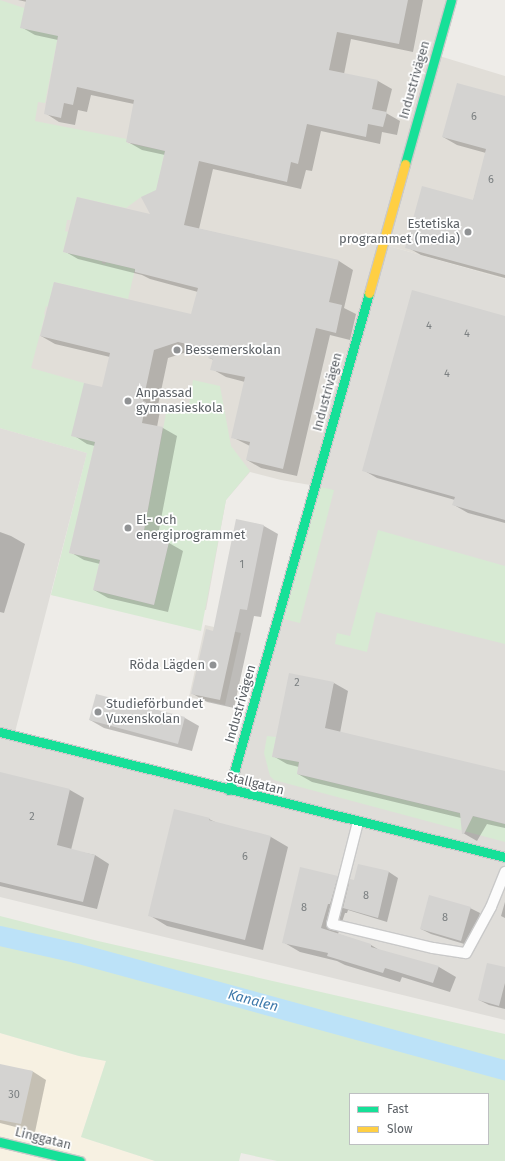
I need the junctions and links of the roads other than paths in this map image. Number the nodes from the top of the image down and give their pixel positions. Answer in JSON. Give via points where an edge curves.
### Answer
{"nodes":[{"id":1,"x":451,"y":0,"type":"edge"},
{"id":2,"x":0,"y":732,"type":"edge"},
{"id":3,"x":229,"y":790,"type":"junction"},
{"id":4,"x":358,"y":822,"type":"junction"},
{"id":5,"x":505,"y":857,"type":"edge"},
{"id":6,"x":505,"y":872,"type":"edge"},
{"id":7,"x":0,"y":1142,"type":"edge"},
{"id":8,"x":80,"y":1161,"type":"edge"}],
"edges":[{"from":1,"to":3,"type":"street","name":"Industrivägen","via":[[278,624]]},
{"from":2,"to":3,"type":"street","name":"Stallgatan"},
{"from":3,"to":4,"type":"street","name":"Stallgatan"},
{"from":4,"to":5,"type":"street","name":"Stallgatan"},
{"from":4,"to":6,"type":"lane","via":[[332,924],[433,948],[466,953],[491,907]]},
{"from":7,"to":8,"type":"street","name":"Linggatan"}]}
